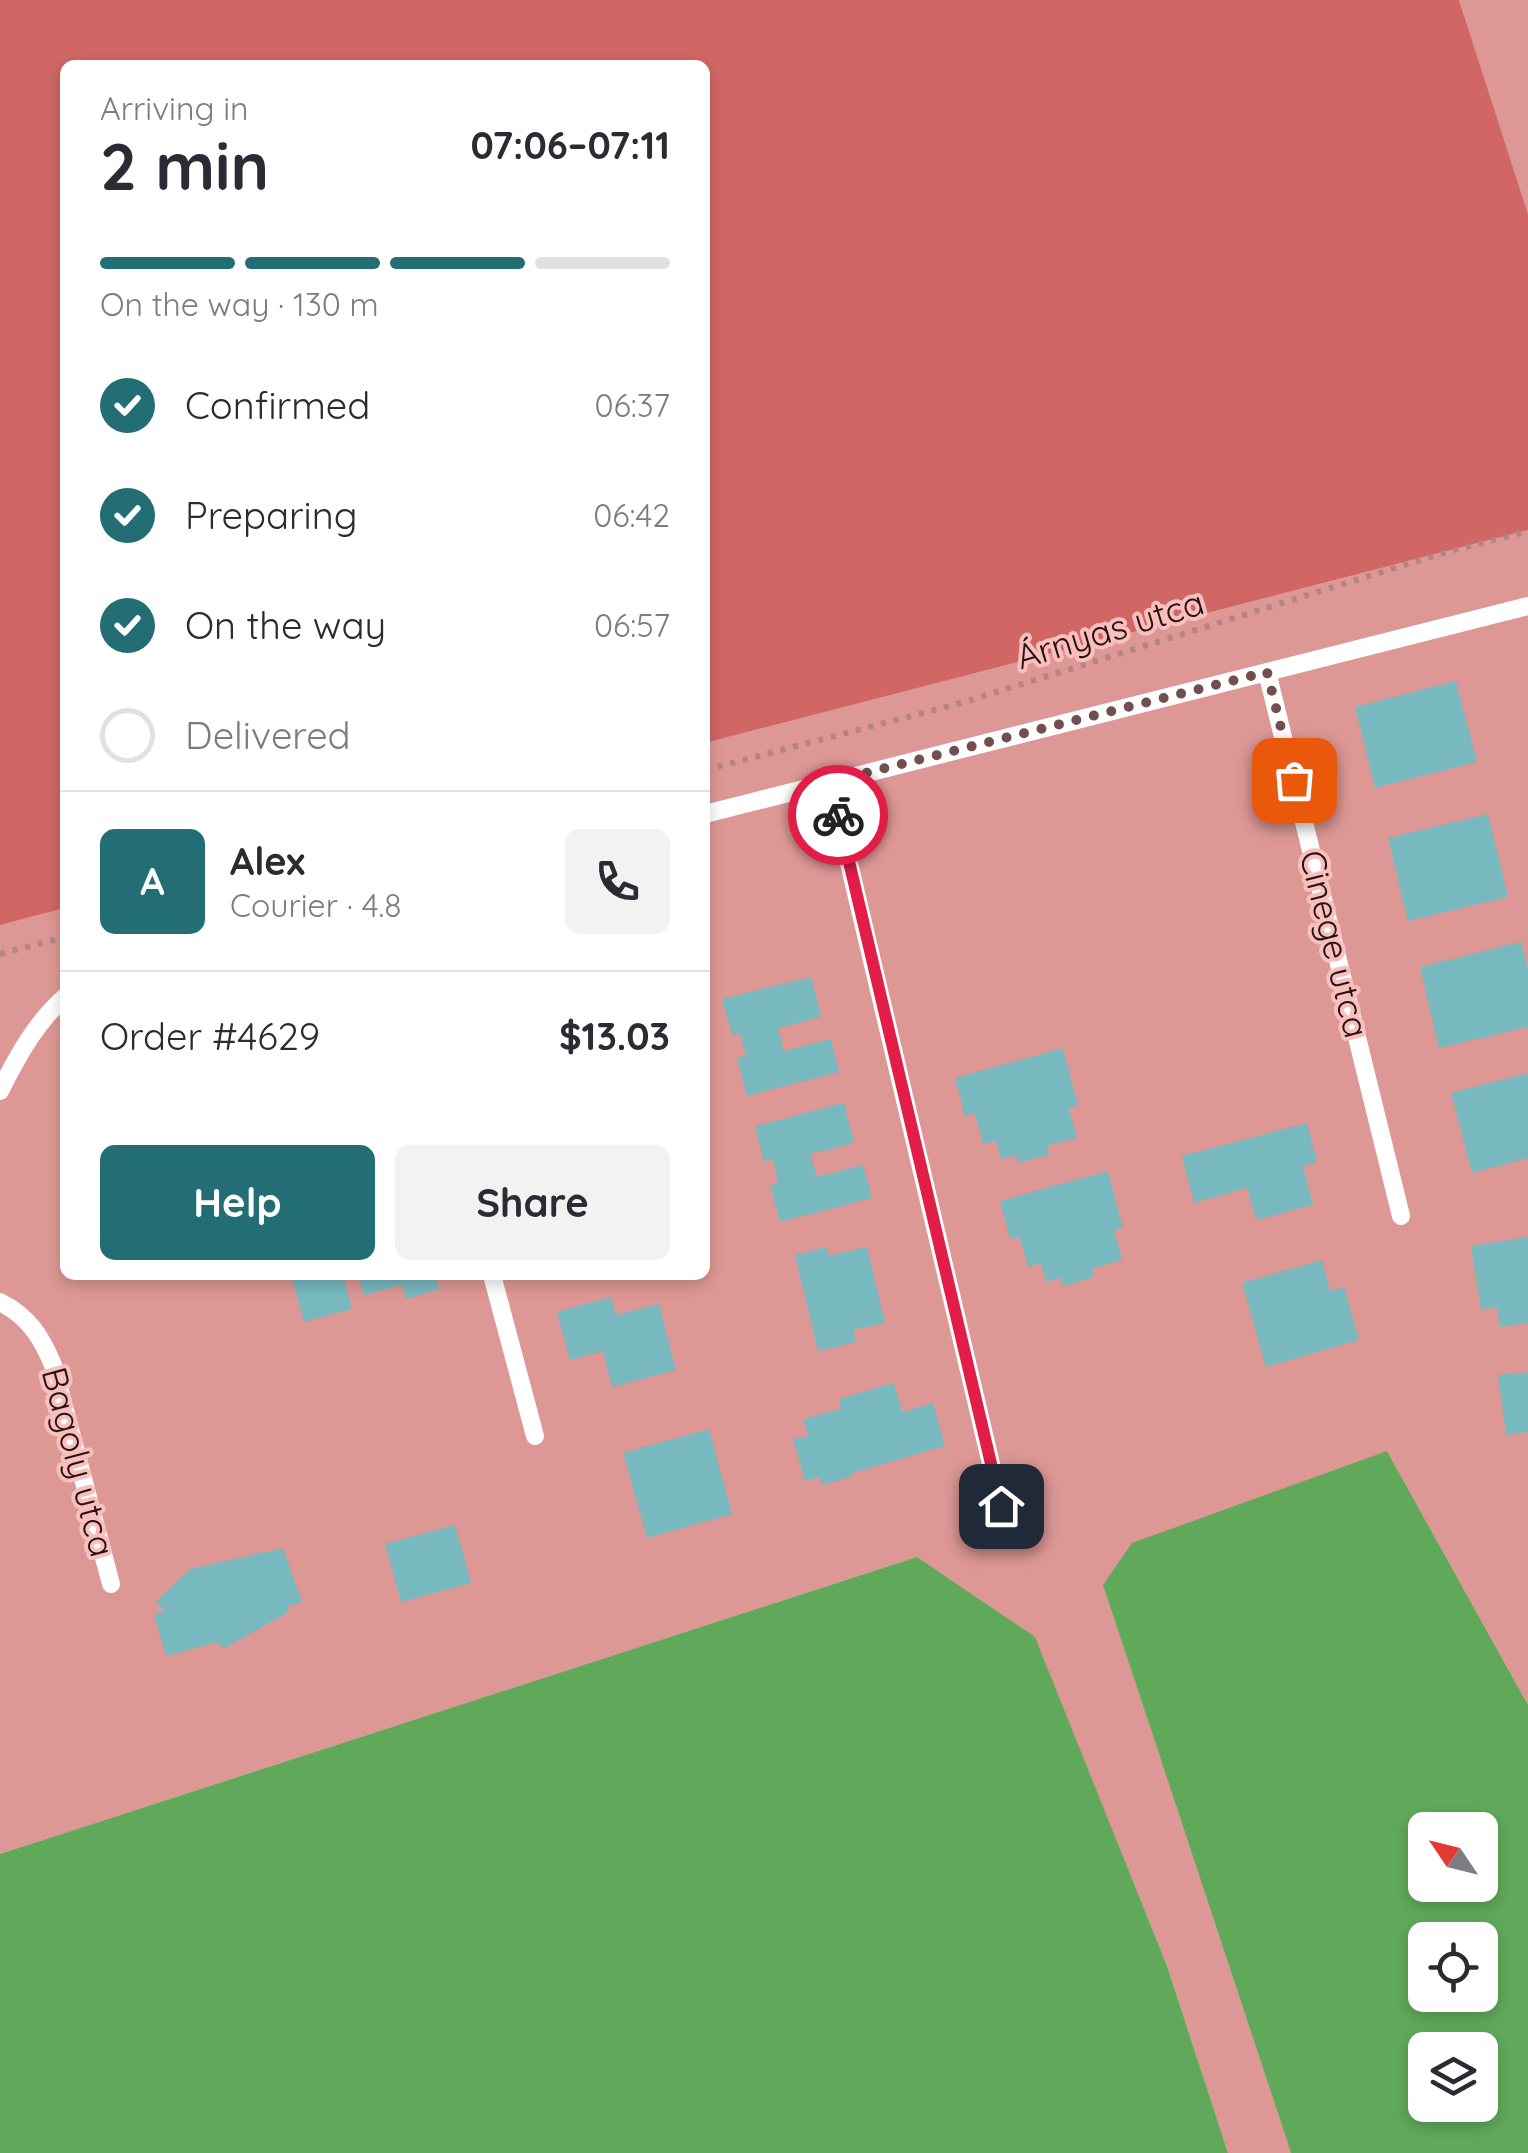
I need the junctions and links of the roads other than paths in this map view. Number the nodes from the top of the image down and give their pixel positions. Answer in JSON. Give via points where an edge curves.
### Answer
{"nodes":[{"id":1,"x":1528,"y":606,"type":"edge"},
{"id":2,"x":1267,"y":672,"type":"junction"},
{"id":3,"x":830,"y":782,"type":"junction"},
{"id":4,"x":710,"y":813,"type":"edge"},
{"id":5,"x":60,"y":1001,"type":"edge"},
{"id":6,"x":0,"y":1091,"type":"edge"},
{"id":7,"x":1402,"y":1216,"type":"dead end"},
{"id":8,"x":493,"y":1280,"type":"edge"},
{"id":9,"x":0,"y":1302,"type":"edge"},
{"id":10,"x":535,"y":1436,"type":"dead end"},
{"id":11,"x":1001,"y":1506,"type":"dead end"},
{"id":12,"x":111,"y":1584,"type":"dead end"}],
"edges":[{"from":1,"to":2,"type":"lane"},
{"from":2,"to":3,"type":"lane"},
{"from":2,"to":7,"type":"lane","name":"Cinege utca"},
{"from":3,"to":4,"type":"lane"},
{"from":3,"to":11,"type":"lane"},
{"from":5,"to":6,"type":"lane","via":[[24,1046]]},
{"from":8,"to":10,"type":"lane"},
{"from":9,"to":12,"type":"lane","name":"Bagoly utca","via":[[42,1337],[53,1364]]}]}
